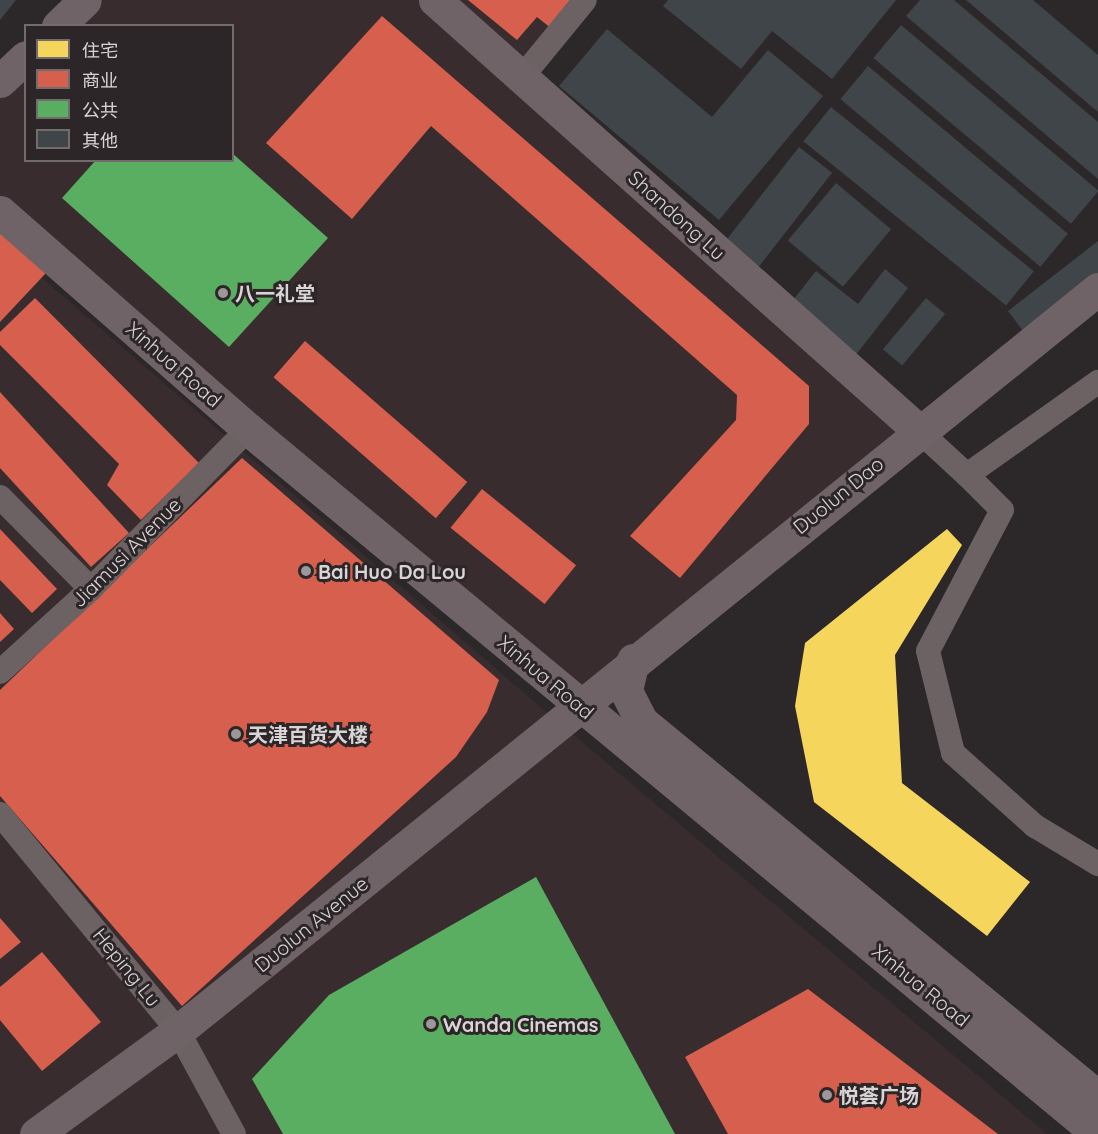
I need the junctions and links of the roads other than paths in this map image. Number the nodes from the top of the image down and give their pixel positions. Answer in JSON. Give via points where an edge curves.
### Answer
{"nodes":[{"id":1,"x":85,"y":0,"type":"edge"},
{"id":2,"x":435,"y":0,"type":"edge"},
{"id":3,"x":585,"y":0,"type":"edge"},
{"id":4,"x":60,"y":24,"type":"edge"},
{"id":5,"x":24,"y":59,"type":"edge"},
{"id":6,"x":522,"y":77,"type":"junction"},
{"id":7,"x":0,"y":81,"type":"edge"},
{"id":8,"x":0,"y":212,"type":"edge"},
{"id":9,"x":1098,"y":289,"type":"edge"},
{"id":10,"x":1098,"y":382,"type":"edge"},
{"id":11,"x":248,"y":429,"type":"junction"},
{"id":12,"x":918,"y":430,"type":"junction"},
{"id":13,"x":968,"y":475,"type":"junction"},
{"id":14,"x":0,"y":497,"type":"edge"},
{"id":15,"x":91,"y":589,"type":"junction"},
{"id":16,"x":633,"y":660,"type":"junction"},
{"id":17,"x":0,"y":672,"type":"edge"},
{"id":18,"x":581,"y":706,"type":"junction"},
{"id":19,"x":0,"y":814,"type":"edge"},
{"id":20,"x":1098,"y":864,"type":"edge"},
{"id":21,"x":178,"y":1031,"type":"junction"},
{"id":22,"x":1098,"y":1097,"type":"edge"},
{"id":23,"x":36,"y":1134,"type":"edge"},
{"id":24,"x":234,"y":1134,"type":"edge"},
{"id":25,"x":1098,"y":1134,"type":"edge"}],
"edges":[{"from":1,"to":4,"type":"street"},
{"from":2,"to":6,"type":"street","name":"Shandong Lu"},
{"from":3,"to":6,"type":"street"},
{"from":5,"to":7,"type":"street"},
{"from":6,"to":12,"type":"street","name":"Shandong Lu"},
{"from":8,"to":11,"type":"street","name":"Xinhua Road"},
{"from":9,"to":12,"type":"street","name":"Duolun Dao"},
{"from":10,"to":13,"type":"street"},
{"from":11,"to":15,"type":"street","name":"Jiamusi Avenue"},
{"from":11,"to":18,"type":"street","name":"Xinhua Road"},
{"from":12,"to":13,"type":"street"},
{"from":12,"to":16,"type":"street","name":"Duolun Dao"},
{"from":13,"to":20,"type":"street","via":[[1002,510],[928,651],[953,753],[1035,826]]},
{"from":14,"to":15,"type":"street"},
{"from":15,"to":17,"type":"street","name":"Jiamusi Avenue"},
{"from":16,"to":18,"type":"street","name":"Duolun Dao"},
{"from":16,"to":22,"type":"street","name":"Xinhua Road","via":[[626,691],[641,721]]},
{"from":18,"to":21,"type":"street","name":"Duolun Avenue"},
{"from":18,"to":25,"type":"street","name":"Xinhua Road"},
{"from":19,"to":21,"type":"street","name":"Heping Lu"},
{"from":21,"to":23,"type":"street","name":"Duolun Avenue"},
{"from":21,"to":24,"type":"street","name":"Heping Lu"}]}
